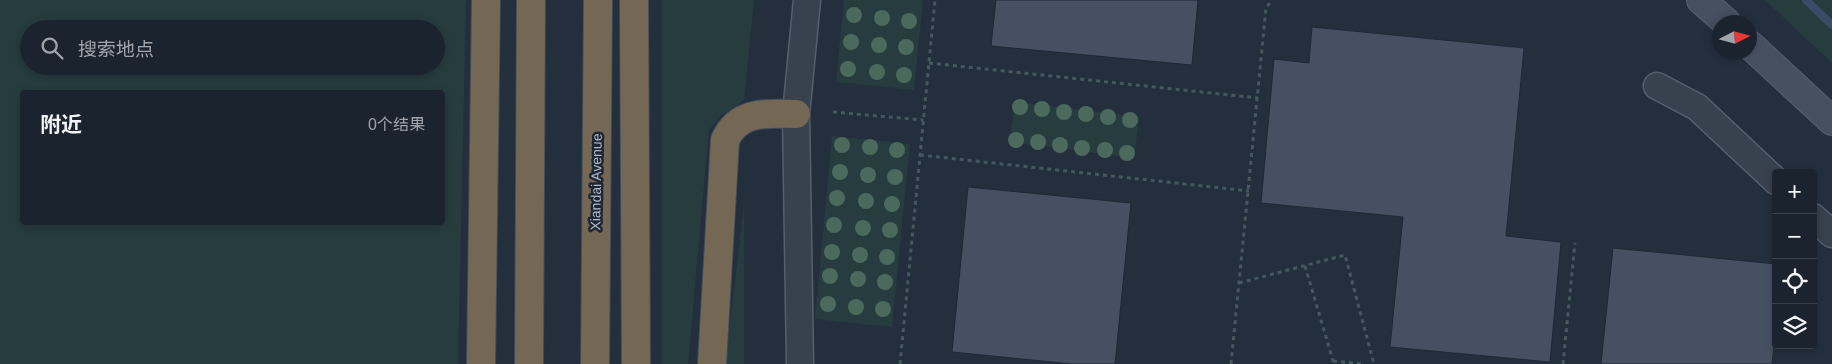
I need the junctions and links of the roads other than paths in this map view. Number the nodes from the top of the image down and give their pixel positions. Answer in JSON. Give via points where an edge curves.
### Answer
{"nodes":[{"id":1,"x":486,"y":0,"type":"edge"},
{"id":2,"x":532,"y":0,"type":"edge"},
{"id":3,"x":598,"y":0,"type":"edge"},
{"id":4,"x":634,"y":0,"type":"edge"},
{"id":5,"x":807,"y":0,"type":"edge"},
{"id":6,"x":1701,"y":0,"type":"edge"},
{"id":7,"x":1718,"y":15,"type":"edge"},
{"id":8,"x":1757,"y":51,"type":"edge"},
{"id":9,"x":1657,"y":86,"type":"dead end"},
{"id":10,"x":796,"y":114,"type":"junction"},
{"id":11,"x":1832,"y":121,"type":"edge"},
{"id":12,"x":1772,"y":177,"type":"edge"},
{"id":13,"x":1817,"y":221,"type":"edge"},
{"id":14,"x":1832,"y":234,"type":"edge"},
{"id":15,"x":480,"y":364,"type":"edge"},
{"id":16,"x":529,"y":364,"type":"edge"},
{"id":17,"x":595,"y":364,"type":"edge"},
{"id":18,"x":636,"y":364,"type":"edge"},
{"id":19,"x":712,"y":364,"type":"edge"},
{"id":20,"x":800,"y":364,"type":"edge"}],
"edges":[{"from":1,"to":15,"type":"highway"},
{"from":2,"to":16,"type":"highway"},
{"from":3,"to":17,"type":"highway","name":"Xiandai Avenue"},
{"from":4,"to":18,"type":"highway"},
{"from":5,"to":10,"type":"street"},
{"from":6,"to":7,"type":"street"},
{"from":8,"to":11,"type":"street"},
{"from":9,"to":12,"type":"street","via":[[1696,107]]},
{"from":10,"to":19,"type":"highway","via":[[753,116],[730,128],[725,140]]},
{"from":10,"to":20,"type":"street"},
{"from":13,"to":14,"type":"street"}]}
